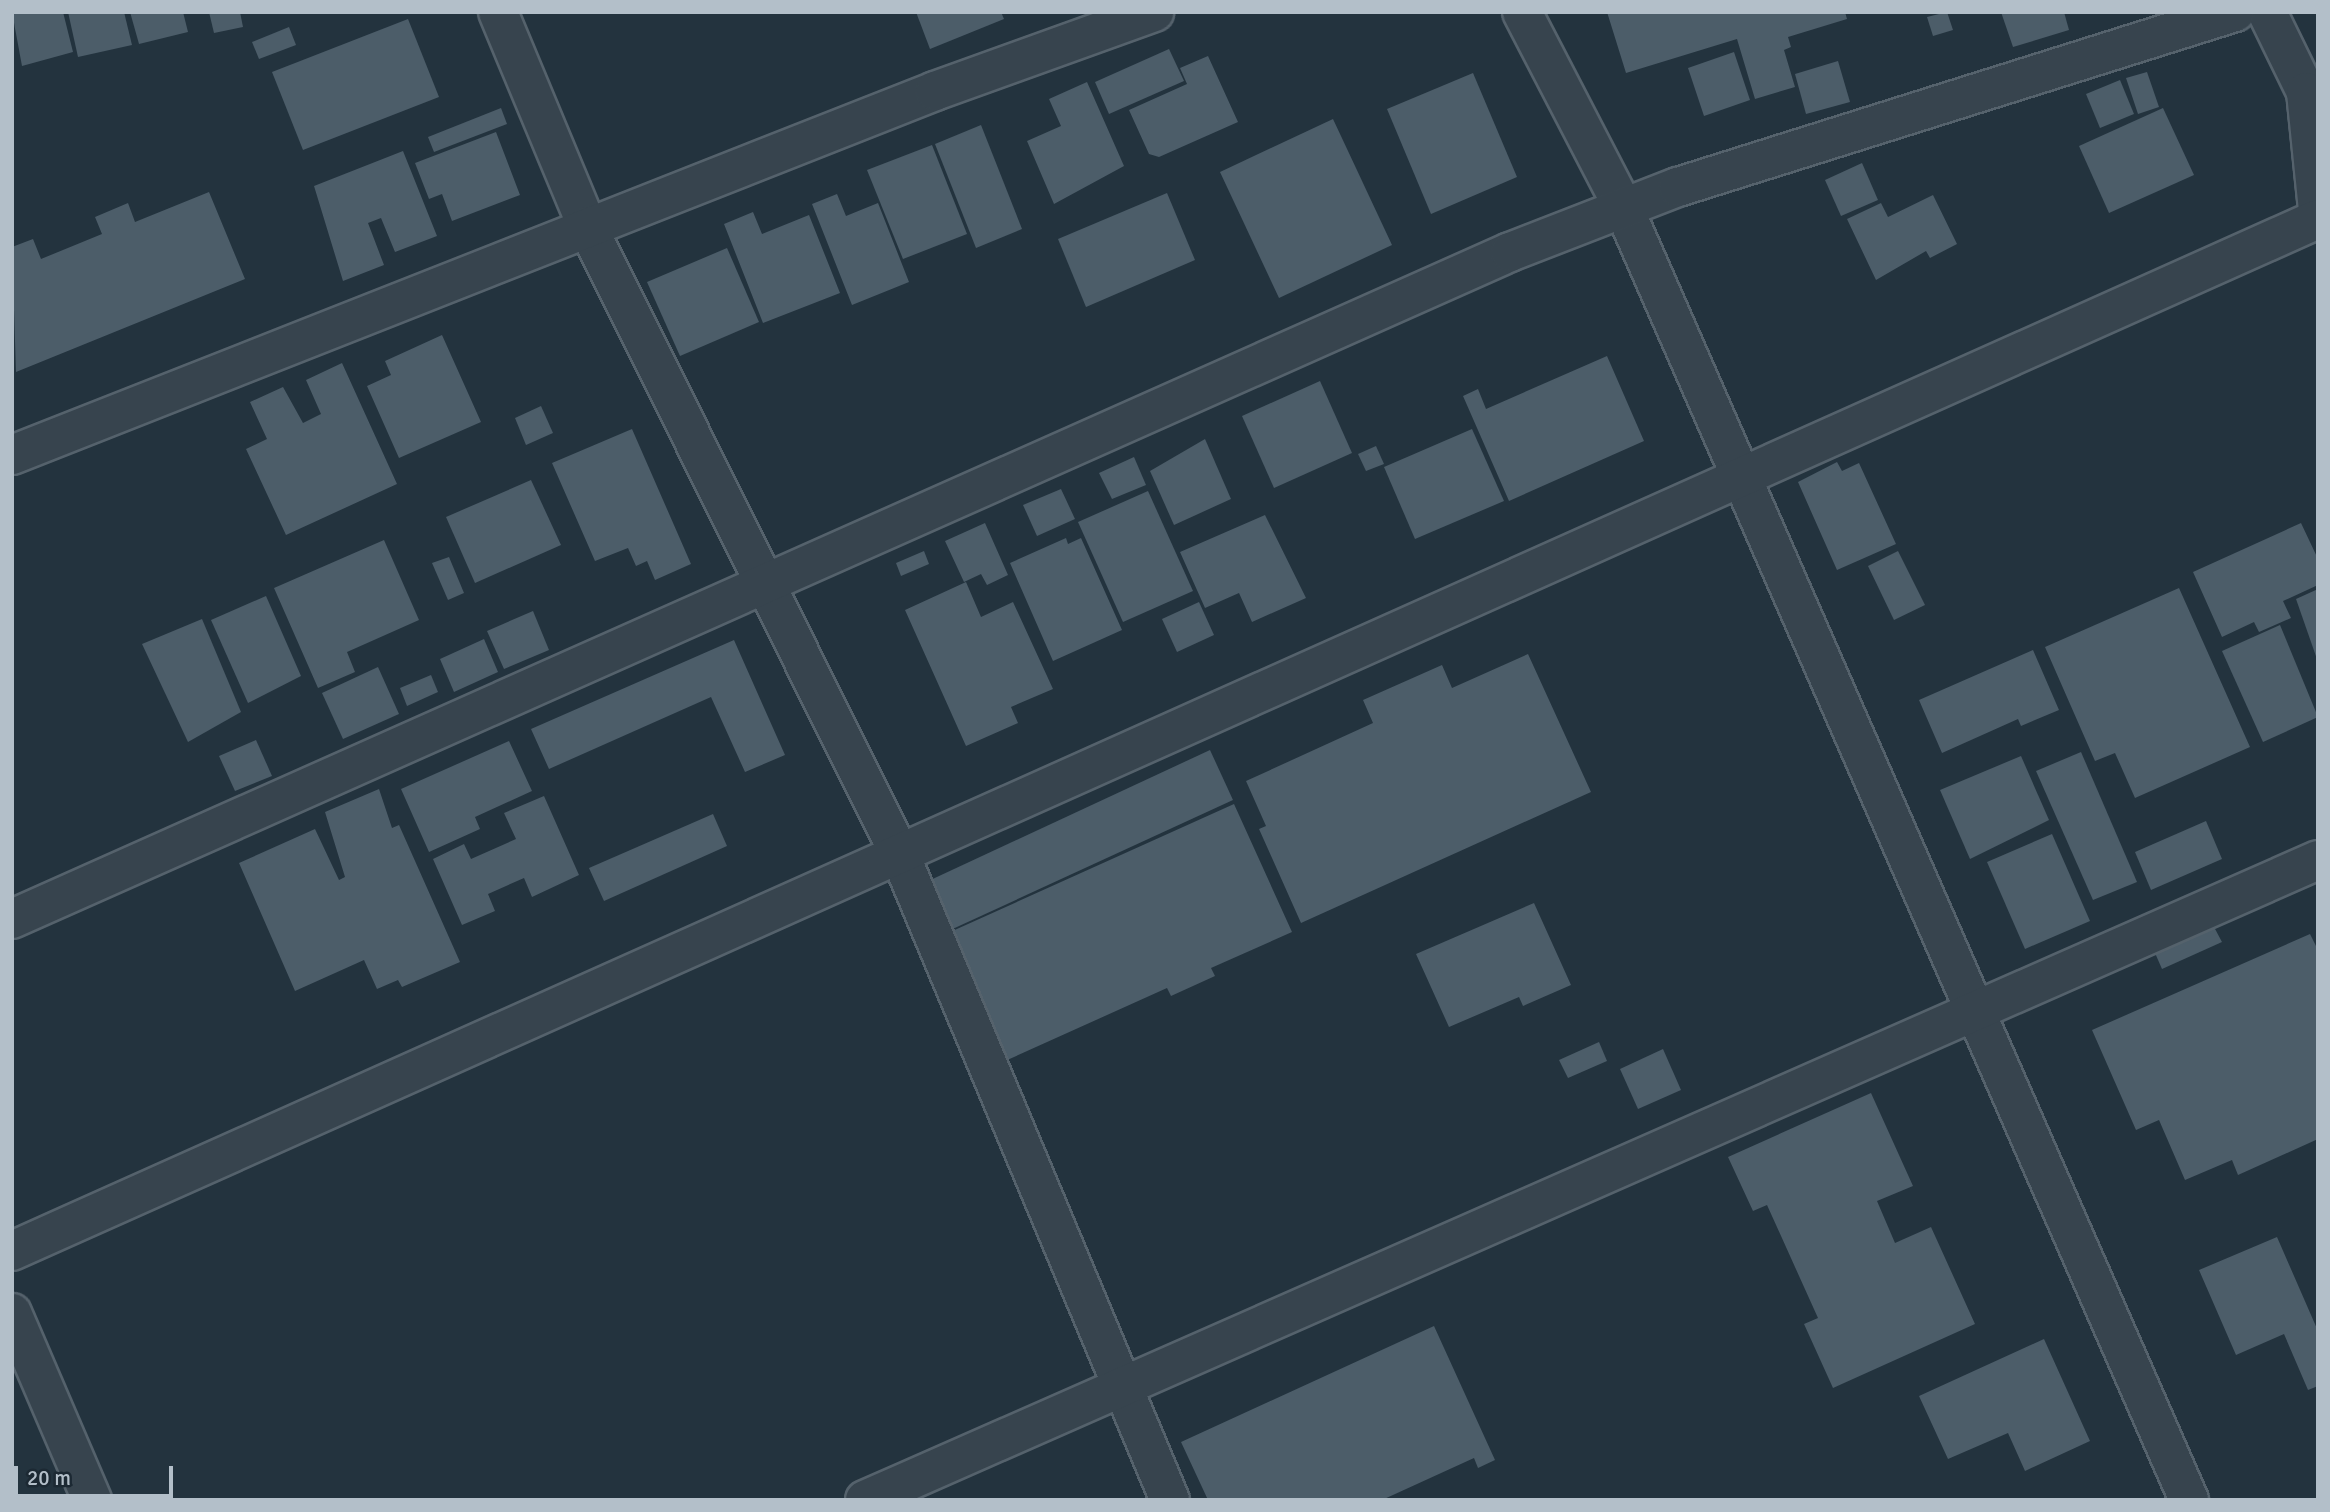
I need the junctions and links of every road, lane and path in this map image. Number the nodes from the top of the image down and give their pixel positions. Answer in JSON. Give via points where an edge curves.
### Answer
{"nodes":[{"id":1,"x":498,"y":12,"type":"edge"},
{"id":2,"x":1522,"y":12,"type":"edge"},
{"id":3,"x":2235,"y":12,"type":"edge"},
{"id":4,"x":2267,"y":12,"type":"edge"},
{"id":5,"x":1151,"y":13,"type":"edge"},
{"id":6,"x":1625,"y":209,"type":"junction"},
{"id":7,"x":2318,"y":211,"type":"edge"},
{"id":8,"x":2318,"y":219,"type":"edge"},
{"id":9,"x":587,"y":226,"type":"junction"},
{"id":10,"x":12,"y":455,"type":"edge"},
{"id":11,"x":1738,"y":477,"type":"junction"},
{"id":12,"x":762,"y":582,"type":"junction"},
{"id":13,"x":900,"y":855,"type":"junction"},
{"id":14,"x":2318,"y":860,"type":"edge"},
{"id":15,"x":12,"y":919,"type":"edge"},
{"id":16,"x":1975,"y":1014,"type":"junction"},
{"id":17,"x":12,"y":1251,"type":"edge"},
{"id":18,"x":12,"y":1313,"type":"edge"},
{"id":19,"x":1121,"y":1385,"type":"junction"},
{"id":20,"x":92,"y":1500,"type":"edge"},
{"id":21,"x":865,"y":1500,"type":"edge"},
{"id":22,"x":1170,"y":1500,"type":"edge"},
{"id":23,"x":2189,"y":1500,"type":"edge"}],
"edges":[{"from":1,"to":9,"type":"street"},
{"from":2,"to":6,"type":"street"},
{"from":3,"to":6,"type":"street"},
{"from":4,"to":7,"type":"street","via":[[2305,92]]},
{"from":5,"to":9,"type":"street"},
{"from":6,"to":11,"type":"street"},
{"from":6,"to":12,"type":"street","via":[[1510,252]]},
{"from":8,"to":11,"type":"street"},
{"from":9,"to":10,"type":"street"},
{"from":9,"to":12,"type":"street"},
{"from":11,"to":13,"type":"street"},
{"from":11,"to":16,"type":"street"},
{"from":12,"to":13,"type":"street"},
{"from":12,"to":15,"type":"street"},
{"from":13,"to":17,"type":"street"},
{"from":13,"to":19,"type":"street"},
{"from":14,"to":16,"type":"street"},
{"from":16,"to":19,"type":"street"},
{"from":16,"to":23,"type":"street"},
{"from":18,"to":20,"type":"street"},
{"from":19,"to":21,"type":"street"},
{"from":19,"to":22,"type":"street"}]}
